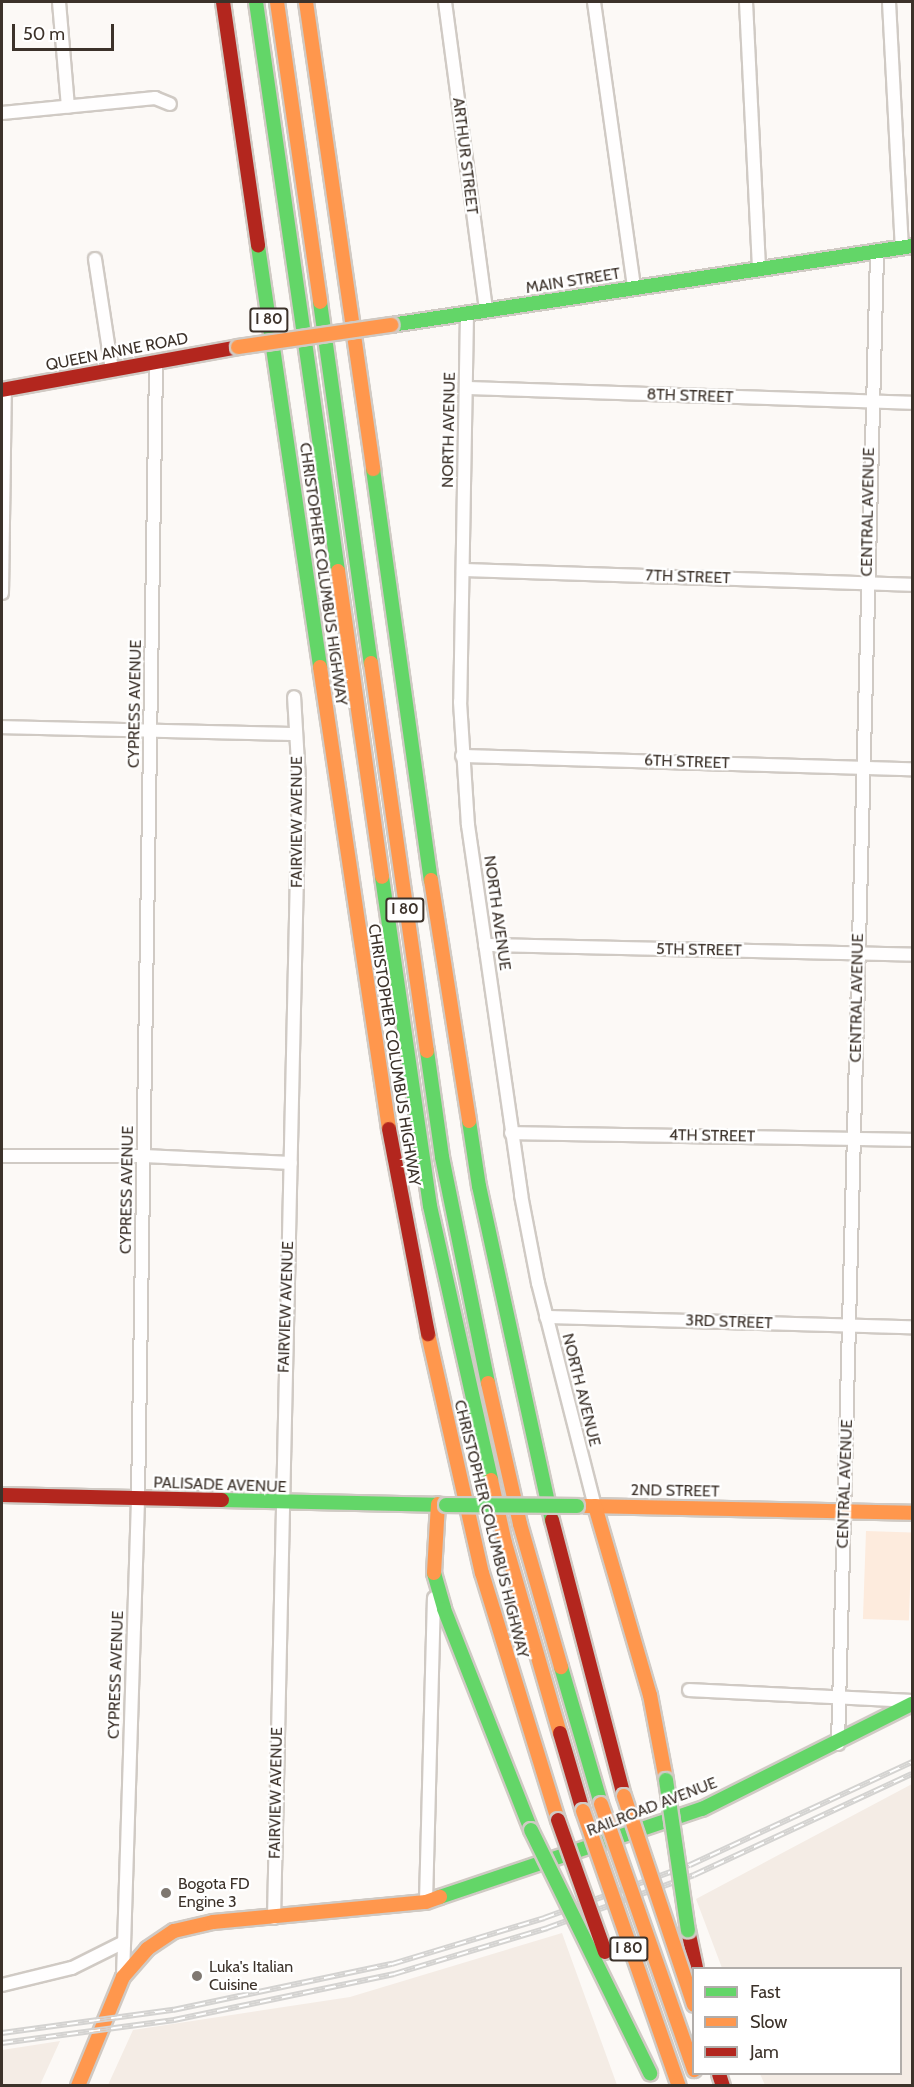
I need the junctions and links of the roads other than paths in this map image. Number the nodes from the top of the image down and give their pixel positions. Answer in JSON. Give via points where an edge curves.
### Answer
{"nodes":[{"id":1,"x":59,"y":2,"type":"edge"},
{"id":2,"x":223,"y":2,"type":"edge"},
{"id":3,"x":256,"y":2,"type":"edge"},
{"id":4,"x":277,"y":2,"type":"edge"},
{"id":5,"x":306,"y":2,"type":"edge"},
{"id":6,"x":445,"y":2,"type":"edge"},
{"id":7,"x":594,"y":2,"type":"edge"},
{"id":8,"x":746,"y":2,"type":"edge"},
{"id":9,"x":889,"y":2,"type":"edge"},
{"id":10,"x":170,"y":104,"type":"dead end"},
{"id":11,"x":68,"y":107,"type":"junction"},
{"id":12,"x":2,"y":113,"type":"edge"},
{"id":13,"x":907,"y":247,"type":"edge"},
{"id":14,"x":877,"y":251,"type":"junction"},
{"id":15,"x":95,"y":259,"type":"dead end"},
{"id":16,"x":759,"y":269,"type":"junction"},
{"id":17,"x":634,"y":288,"type":"junction"},
{"id":18,"x":486,"y":311,"type":"junction"},
{"id":19,"x":467,"y":314,"type":"junction"},
{"id":20,"x":238,"y":348,"type":"joint"},
{"id":21,"x":156,"y":362,"type":"junction"},
{"id":22,"x":111,"y":370,"type":"junction"},
{"id":23,"x":467,"y":388,"type":"junction"},
{"id":24,"x":3,"y":390,"type":"edge"},
{"id":25,"x":871,"y":402,"type":"junction"},
{"id":26,"x":912,"y":403,"type":"edge"},
{"id":27,"x":463,"y":570,"type":"junction"},
{"id":28,"x":867,"y":583,"type":"junction"},
{"id":29,"x":912,"y":585,"type":"edge"},
{"id":30,"x":2,"y":593,"type":"edge"},
{"id":31,"x":294,"y":697,"type":"dead end"},
{"id":32,"x":2,"y":727,"type":"edge"},
{"id":33,"x":151,"y":729,"type":"junction"},
{"id":34,"x":296,"y":734,"type":"junction"},
{"id":35,"x":462,"y":756,"type":"junction"},
{"id":36,"x":862,"y":767,"type":"junction"},
{"id":37,"x":912,"y":769,"type":"edge"},
{"id":38,"x":485,"y":945,"type":"junction"},
{"id":39,"x":858,"y":954,"type":"junction"},
{"id":40,"x":912,"y":956,"type":"edge"},
{"id":41,"x":511,"y":1133,"type":"junction"},
{"id":42,"x":853,"y":1139,"type":"junction"},
{"id":43,"x":912,"y":1140,"type":"edge"},
{"id":44,"x":2,"y":1156,"type":"edge"},
{"id":45,"x":144,"y":1156,"type":"junction"},
{"id":46,"x":291,"y":1163,"type":"junction"},
{"id":47,"x":546,"y":1317,"type":"junction"},
{"id":48,"x":849,"y":1325,"type":"junction"},
{"id":49,"x":912,"y":1327,"type":"edge"},
{"id":50,"x":2,"y":1495,"type":"edge"},
{"id":51,"x":138,"y":1499,"type":"junction"},
{"id":52,"x":281,"y":1503,"type":"junction"},
{"id":53,"x":442,"y":1504,"type":"junction"},
{"id":54,"x":596,"y":1506,"type":"junction"},
{"id":55,"x":844,"y":1511,"type":"junction"},
{"id":56,"x":912,"y":1513,"type":"edge"},
{"id":57,"x":434,"y":1573,"type":"junction"},
{"id":58,"x":689,"y":1690,"type":"dead end"},
{"id":59,"x":838,"y":1696,"type":"junction"},
{"id":60,"x":912,"y":1703,"type":"edge"},
{"id":61,"x":838,"y":1744,"type":"junction"},
{"id":62,"x":426,"y":1902,"type":"junction"},
{"id":63,"x":274,"y":1918,"type":"junction"},
{"id":64,"x":124,"y":1942,"type":"junction"},
{"id":65,"x":696,"y":1967,"type":"edge"},
{"id":66,"x":123,"y":1977,"type":"junction"},
{"id":67,"x":2,"y":1985,"type":"edge"},
{"id":68,"x":692,"y":2002,"type":"edge"},
{"id":69,"x":692,"y":2066,"type":"edge"},
{"id":70,"x":652,"y":2079,"type":"edge"},
{"id":71,"x":78,"y":2085,"type":"edge"},
{"id":72,"x":679,"y":2085,"type":"edge"}],
"edges":[{"from":1,"to":11,"type":"street"},
{"from":2,"to":70,"type":"main road","name":"CHRISTOPHER COLUMBUS HIGHWAY","number":"I 80","bridge":true,"via":[[373,1038],[407,1240],[480,1563],[558,1820]]},
{"from":3,"to":72,"type":"main road","name":"CHRISTOPHER COLUMBUS HIGHWAY","number":"I 80","bridge":true,"via":[[428,1196],[494,1497],[583,1811]]},
{"from":4,"to":69,"type":"main road","name":"CHRISTOPHER COLUMBUS HIGHWAY","number":"I 80","bridge":true,"via":[[442,1157],[478,1341],[520,1524],[601,1804]]},
{"from":5,"to":68,"type":"main road","number":"I 80","bridge":true,"via":[[477,1175],[537,1463],[624,1796]]},
{"from":6,"to":18,"type":"street","name":"ARTHUR STREET"},
{"from":7,"to":17,"type":"street"},
{"from":8,"to":16,"type":"street"},
{"from":9,"to":13,"type":"street"},
{"from":10,"to":11,"type":"street","via":[[155,98]]},
{"from":11,"to":12,"type":"street"},
{"from":13,"to":14,"type":"main road","name":"MAIN STREET"},
{"from":14,"to":16,"type":"main road","name":"MAIN STREET"},
{"from":14,"to":25,"type":"street","name":"CENTRAL AVENUE"},
{"from":15,"to":22,"type":"street"},
{"from":16,"to":17,"type":"main road","name":"MAIN STREET"},
{"from":17,"to":18,"type":"main road","name":"MAIN STREET"},
{"from":18,"to":19,"type":"main road","name":"MAIN STREET"},
{"from":19,"to":20,"type":"main road","name":"MAIN STREET","bridge":true},
{"from":19,"to":23,"type":"street","name":"NORTH AVENUE"},
{"from":20,"to":21,"type":"main road","name":"QUEEN ANNE ROAD"},
{"from":21,"to":22,"type":"main road","name":"QUEEN ANNE ROAD"},
{"from":21,"to":33,"type":"street","name":"CYPRESS AVENUE"},
{"from":22,"to":24,"type":"main road","name":"QUEEN ANNE ROAD"},
{"from":23,"to":25,"type":"street","name":"8TH STREET"},
{"from":23,"to":27,"type":"street","name":"NORTH AVENUE"},
{"from":24,"to":30,"type":"street"},
{"from":25,"to":26,"type":"street","name":"8TH STREET"},
{"from":25,"to":28,"type":"street","name":"CENTRAL AVENUE"},
{"from":27,"to":28,"type":"street","name":"7TH STREET"},
{"from":27,"to":35,"type":"street","name":"NORTH AVENUE"},
{"from":28,"to":29,"type":"street","name":"7TH STREET"},
{"from":28,"to":36,"type":"street","name":"CENTRAL AVENUE"},
{"from":31,"to":34,"type":"street","name":"FAIRVIEW AVENUE"},
{"from":32,"to":33,"type":"street"},
{"from":33,"to":34,"type":"street"},
{"from":33,"to":45,"type":"street","name":"CYPRESS AVENUE"},
{"from":34,"to":46,"type":"street","name":"FAIRVIEW AVENUE","via":[[299,780]]},
{"from":35,"to":36,"type":"street","name":"6TH STREET"},
{"from":35,"to":38,"type":"street","name":"NORTH AVENUE"},
{"from":36,"to":37,"type":"street","name":"6TH STREET"},
{"from":36,"to":39,"type":"street","name":"CENTRAL AVENUE"},
{"from":38,"to":39,"type":"street","name":"5TH STREET"},
{"from":38,"to":41,"type":"street","name":"NORTH AVENUE"},
{"from":39,"to":40,"type":"street","name":"5TH STREET"},
{"from":39,"to":42,"type":"street","name":"CENTRAL AVENUE"},
{"from":41,"to":42,"type":"street","name":"4TH STREET"},
{"from":41,"to":47,"type":"street","name":"NORTH AVENUE"},
{"from":42,"to":43,"type":"street","name":"4TH STREET"},
{"from":42,"to":48,"type":"street","name":"CENTRAL AVENUE"},
{"from":44,"to":45,"type":"street"},
{"from":45,"to":46,"type":"street"},
{"from":45,"to":51,"type":"street","name":"CYPRESS AVENUE"},
{"from":46,"to":52,"type":"street","name":"FAIRVIEW AVENUE"},
{"from":47,"to":48,"type":"street","name":"3RD STREET"},
{"from":47,"to":54,"type":"street","name":"NORTH AVENUE"},
{"from":48,"to":49,"type":"street","name":"3RD STREET"},
{"from":48,"to":55,"type":"street","name":"CENTRAL AVENUE"},
{"from":50,"to":51,"type":"main road","name":"PALISADE AVENUE"},
{"from":51,"to":52,"type":"main road","name":"PALISADE AVENUE"},
{"from":51,"to":64,"type":"street","name":"CYPRESS AVENUE"},
{"from":52,"to":53,"type":"main road","name":"PALISADE AVENUE"},
{"from":52,"to":63,"type":"street","name":"FAIRVIEW AVENUE"},
{"from":53,"to":54,"type":"main road","name":"2ND STREET","bridge":true},
{"from":53,"to":57,"type":"main road"},
{"from":54,"to":55,"type":"main road","name":"2ND STREET"},
{"from":54,"to":65,"type":"main road","bridge":true,"via":[[652,1704]]},
{"from":55,"to":56,"type":"main road","name":"2ND STREET"},
{"from":55,"to":59,"type":"street","name":"CENTRAL AVENUE"},
{"from":57,"to":62,"type":"street"},
{"from":57,"to":70,"type":"main road","bridge":true,"via":[[444,1609],[531,1830]]},
{"from":58,"to":59,"type":"street"},
{"from":59,"to":60,"type":"street"},
{"from":59,"to":61,"type":"street","name":"CENTRAL AVENUE"},
{"from":60,"to":61,"type":"main road","name":"RAILROAD AVENUE"},
{"from":61,"to":62,"type":"main road","name":"RAILROAD AVENUE","via":[[702,1809]]},
{"from":62,"to":63,"type":"main road","name":"RAILROAD AVENUE"},
{"from":63,"to":66,"type":"main road","name":"RAILROAD AVENUE","via":[[194,1925],[174,1932],[147,1949]]},
{"from":64,"to":66,"type":"street","name":"CYPRESS AVENUE"},
{"from":64,"to":67,"type":"street","via":[[72,1968]]},
{"from":66,"to":71,"type":"main road","name":"CYPRESS AVENUE"}]}
